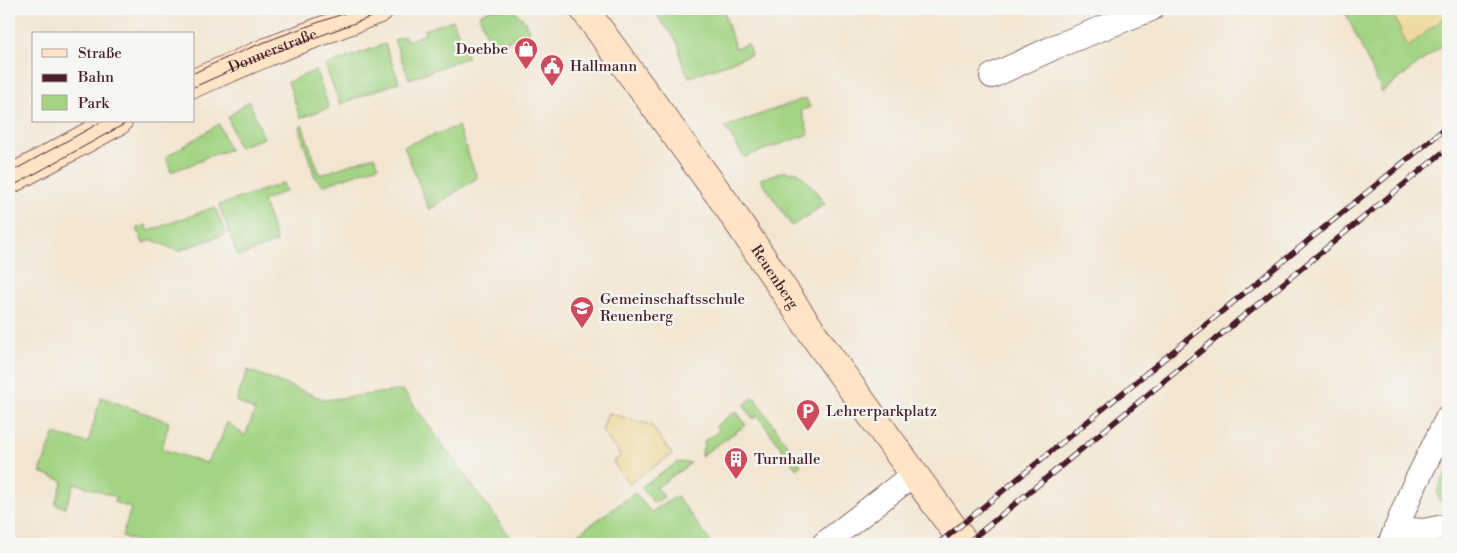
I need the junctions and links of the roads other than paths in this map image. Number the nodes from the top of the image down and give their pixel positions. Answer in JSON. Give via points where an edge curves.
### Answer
{"nodes":[{"id":1,"x":379,"y":9,"type":"edge"},
{"id":2,"x":584,"y":9,"type":"edge"},
{"id":3,"x":1151,"y":9,"type":"edge"},
{"id":4,"x":992,"y":76,"type":"dead end"},
{"id":5,"x":195,"y":83,"type":"edge"},
{"id":6,"x":116,"y":122,"type":"edge"},
{"id":7,"x":9,"y":180,"type":"edge"},
{"id":8,"x":1448,"y":417,"type":"edge"},
{"id":9,"x":914,"y":474,"type":"junction"},
{"id":10,"x":1448,"y":526,"type":"edge"},
{"id":11,"x":1393,"y":537,"type":"edge"},
{"id":12,"x":824,"y":544,"type":"edge"},
{"id":13,"x":965,"y":544,"type":"edge"}],
"edges":[{"from":1,"to":5,"type":"main road","name":"Donnerstraße"},
{"from":2,"to":9,"type":"main road","name":"Reuenberg","via":[[726,204],[818,341]]},
{"from":3,"to":4,"type":"street"},
{"from":6,"to":7,"type":"main road"},
{"from":8,"to":11,"type":"street"},
{"from":9,"to":12,"type":"street"},
{"from":9,"to":13,"type":"main road","name":"Reuenberg"},
{"from":10,"to":11,"type":"street"}]}
